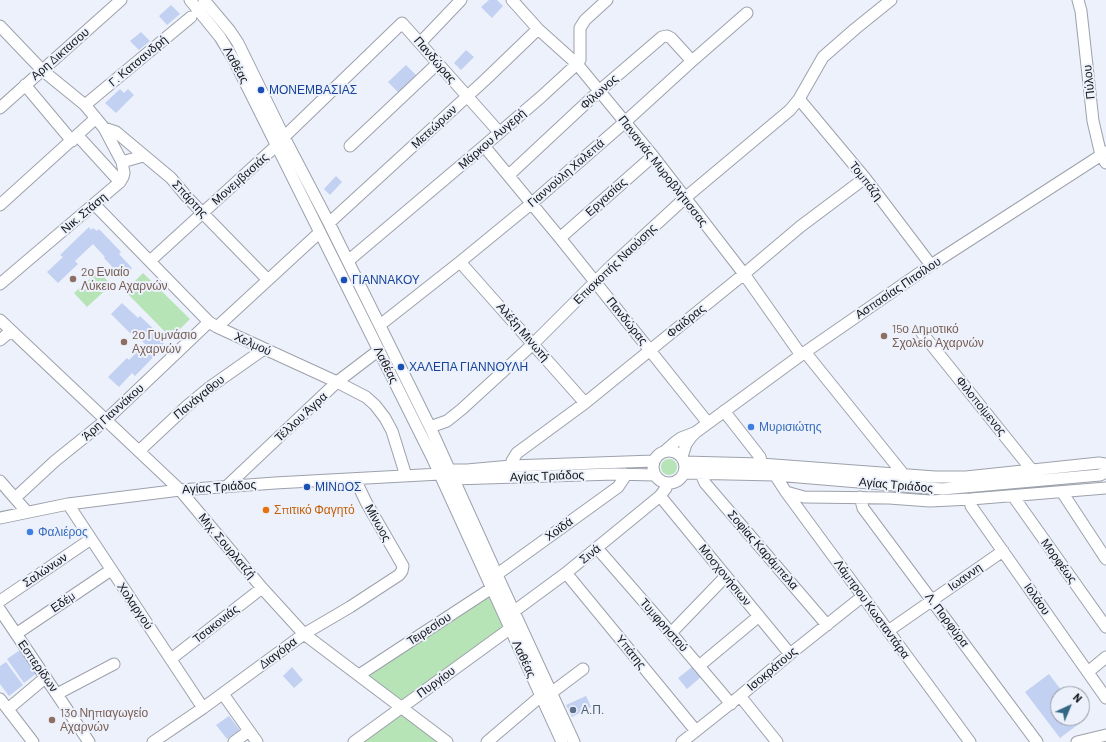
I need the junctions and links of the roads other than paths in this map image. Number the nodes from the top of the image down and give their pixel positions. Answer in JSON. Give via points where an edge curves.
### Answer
{"nodes":[{"id":1,"x":121,"y":0,"type":"edge"},
{"id":2,"x":190,"y":0,"type":"edge"},
{"id":3,"x":204,"y":0,"type":"edge"},
{"id":4,"x":461,"y":0,"type":"edge"},
{"id":5,"x":512,"y":0,"type":"edge"},
{"id":6,"x":607,"y":0,"type":"edge"},
{"id":7,"x":891,"y":0,"type":"edge"},
{"id":8,"x":1078,"y":0,"type":"edge"},
{"id":9,"x":210,"y":8,"type":"edge"},
{"id":10,"x":747,"y":13,"type":"dead end"},
{"id":11,"x":191,"y":17,"type":"dead end"},
{"id":12,"x":402,"y":23,"type":"joint"},
{"id":13,"x":0,"y":26,"type":"edge"},
{"id":14,"x":538,"y":29,"type":"junction"},
{"id":15,"x":420,"y":43,"type":"junction"},
{"id":16,"x":692,"y":61,"type":"junction"},
{"id":17,"x":438,"y":63,"type":"junction"},
{"id":18,"x":577,"y":64,"type":"junction"},
{"id":19,"x":42,"y":70,"type":"junction"},
{"id":20,"x":25,"y":85,"type":"junction"},
{"id":21,"x":599,"y":91,"type":"junction"},
{"id":22,"x":468,"y":96,"type":"junction"},
{"id":23,"x":799,"y":98,"type":"junction"},
{"id":24,"x":85,"y":105,"type":"junction"},
{"id":25,"x":0,"y":108,"type":"edge"},
{"id":26,"x":96,"y":118,"type":"junction"},
{"id":27,"x":625,"y":122,"type":"junction"},
{"id":28,"x":104,"y":128,"type":"junction"},
{"id":29,"x":500,"y":132,"type":"junction"},
{"id":30,"x":75,"y":138,"type":"junction"},
{"id":31,"x":280,"y":141,"type":"junction"},
{"id":32,"x":350,"y":146,"type":"dead end"},
{"id":33,"x":484,"y":146,"type":"junction"},
{"id":34,"x":143,"y":156,"type":"junction"},
{"id":35,"x":653,"y":156,"type":"junction"},
{"id":36,"x":1104,"y":157,"type":"edge"},
{"id":37,"x":122,"y":162,"type":"junction"},
{"id":38,"x":508,"y":176,"type":"junction"},
{"id":39,"x":865,"y":178,"type":"junction"},
{"id":40,"x":120,"y":182,"type":"junction"},
{"id":41,"x":685,"y":198,"type":"junction"},
{"id":42,"x":94,"y":204,"type":"junction"},
{"id":43,"x":532,"y":204,"type":"junction"},
{"id":44,"x":0,"y":205,"type":"edge"},
{"id":45,"x":202,"y":212,"type":"junction"},
{"id":46,"x":329,"y":223,"type":"junction"},
{"id":47,"x":320,"y":232,"type":"junction"},
{"id":48,"x":560,"y":238,"type":"junction"},
{"id":49,"x":150,"y":261,"type":"junction"},
{"id":50,"x":348,"y":261,"type":"junction"},
{"id":51,"x":460,"y":262,"type":"junction"},
{"id":52,"x":931,"y":265,"type":"junction"},
{"id":53,"x":744,"y":274,"type":"junction"},
{"id":54,"x":268,"y":280,"type":"junction"},
{"id":55,"x":595,"y":282,"type":"junction"},
{"id":56,"x":0,"y":284,"type":"edge"},
{"id":57,"x":0,"y":320,"type":"edge"},
{"id":58,"x":380,"y":324,"type":"junction"},
{"id":59,"x":213,"y":325,"type":"junction"},
{"id":60,"x":11,"y":331,"type":"junction"},
{"id":61,"x":922,"y":333,"type":"dead end"},
{"id":62,"x":0,"y":340,"type":"edge"},
{"id":63,"x":533,"y":344,"type":"junction"},
{"id":64,"x":264,"y":349,"type":"junction"},
{"id":65,"x":379,"y":350,"type":"junction"},
{"id":66,"x":650,"y":350,"type":"junction"},
{"id":67,"x":803,"y":353,"type":"junction"},
{"id":68,"x":337,"y":382,"type":"junction"},
{"id":69,"x":585,"y":403,"type":"junction"},
{"id":70,"x":724,"y":411,"type":"junction"},
{"id":71,"x":106,"y":420,"type":"junction"},
{"id":72,"x":708,"y":423,"type":"junction"},
{"id":73,"x":430,"y":427,"type":"junction"},
{"id":74,"x":696,"y":432,"type":"junction"},
{"id":75,"x":139,"y":451,"type":"junction"},
{"id":76,"x":665,"y":451,"type":"junction"},
{"id":77,"x":654,"y":461,"type":"junction"},
{"id":78,"x":683,"y":464,"type":"junction"},
{"id":79,"x":1106,"y":464,"type":"edge"},
{"id":80,"x":511,"y":466,"type":"junction"},
{"id":81,"x":762,"y":469,"type":"junction"},
{"id":82,"x":1031,"y":469,"type":"junction"},
{"id":83,"x":1106,"y":472,"type":"edge"},
{"id":84,"x":702,"y":473,"type":"junction"},
{"id":85,"x":447,"y":474,"type":"junction"},
{"id":86,"x":625,"y":474,"type":"junction"},
{"id":87,"x":775,"y":474,"type":"junction"},
{"id":88,"x":654,"y":475,"type":"junction"},
{"id":89,"x":406,"y":476,"type":"junction"},
{"id":90,"x":354,"y":479,"type":"junction"},
{"id":91,"x":904,"y":480,"type":"junction"},
{"id":92,"x":0,"y":481,"type":"edge"},
{"id":93,"x":1032,"y":482,"type":"junction"},
{"id":94,"x":667,"y":483,"type":"junction"},
{"id":95,"x":226,"y":487,"type":"junction"},
{"id":96,"x":1106,"y":488,"type":"edge"},
{"id":97,"x":180,"y":490,"type":"junction"},
{"id":98,"x":786,"y":492,"type":"junction"},
{"id":99,"x":1062,"y":492,"type":"junction"},
{"id":100,"x":660,"y":496,"type":"junction"},
{"id":101,"x":1013,"y":496,"type":"junction"},
{"id":102,"x":860,"y":497,"type":"junction"},
{"id":103,"x":15,"y":498,"type":"junction"},
{"id":104,"x":971,"y":499,"type":"junction"},
{"id":105,"x":68,"y":504,"type":"junction"},
{"id":106,"x":27,"y":512,"type":"junction"},
{"id":107,"x":0,"y":518,"type":"edge"},
{"id":108,"x":91,"y":539,"type":"junction"},
{"id":109,"x":597,"y":548,"type":"junction"},
{"id":110,"x":1003,"y":551,"type":"junction"},
{"id":111,"x":1106,"y":559,"type":"edge"},
{"id":112,"x":403,"y":566,"type":"joint"},
{"id":113,"x":111,"y":570,"type":"junction"},
{"id":114,"x":566,"y":573,"type":"junction"},
{"id":115,"x":726,"y":576,"type":"junction"},
{"id":116,"x":494,"y":582,"type":"junction"},
{"id":117,"x":262,"y":588,"type":"junction"},
{"id":118,"x":863,"y":596,"type":"junction"},
{"id":119,"x":932,"y":600,"type":"junction"},
{"id":120,"x":0,"y":601,"type":"edge"},
{"id":121,"x":0,"y":610,"type":"edge"},
{"id":122,"x":759,"y":616,"type":"junction"},
{"id":123,"x":512,"y":620,"type":"junction"},
{"id":124,"x":827,"y":625,"type":"junction"},
{"id":125,"x":1106,"y":627,"type":"edge"},
{"id":126,"x":888,"y":631,"type":"junction"},
{"id":127,"x":671,"y":633,"type":"junction"},
{"id":128,"x":16,"y":634,"type":"junction"},
{"id":129,"x":304,"y":634,"type":"junction"},
{"id":130,"x":790,"y":654,"type":"junction"},
{"id":131,"x":1106,"y":657,"type":"edge"},
{"id":132,"x":170,"y":659,"type":"junction"},
{"id":133,"x":114,"y":664,"type":"dead end"},
{"id":134,"x":699,"y":666,"type":"junction"},
{"id":135,"x":583,"y":669,"type":"dead end"},
{"id":136,"x":1088,"y":672,"type":"junction"},
{"id":137,"x":359,"y":675,"type":"junction"},
{"id":138,"x":46,"y":677,"type":"junction"},
{"id":139,"x":57,"y":694,"type":"junction"},
{"id":140,"x":223,"y":694,"type":"junction"},
{"id":141,"x":546,"y":695,"type":"junction"},
{"id":142,"x":740,"y":696,"type":"junction"},
{"id":143,"x":1106,"y":698,"type":"edge"},
{"id":144,"x":0,"y":699,"type":"edge"},
{"id":145,"x":731,"y":704,"type":"junction"},
{"id":146,"x":402,"y":707,"type":"junction"},
{"id":147,"x":8,"y":708,"type":"junction"},
{"id":148,"x":203,"y":708,"type":"junction"},
{"id":149,"x":249,"y":731,"type":"junction"},
{"id":150,"x":696,"y":731,"type":"junction"},
{"id":151,"x":1106,"y":735,"type":"edge"},
{"id":152,"x":32,"y":742,"type":"edge"},
{"id":153,"x":89,"y":742,"type":"edge"},
{"id":154,"x":153,"y":742,"type":"edge"},
{"id":155,"x":234,"y":742,"type":"edge"},
{"id":156,"x":257,"y":742,"type":"edge"},
{"id":157,"x":354,"y":742,"type":"edge"},
{"id":158,"x":447,"y":742,"type":"edge"},
{"id":159,"x":487,"y":742,"type":"edge"},
{"id":160,"x":562,"y":742,"type":"edge"},
{"id":161,"x":574,"y":742,"type":"edge"},
{"id":162,"x":682,"y":742,"type":"edge"},
{"id":163,"x":778,"y":742,"type":"edge"},
{"id":164,"x":970,"y":742,"type":"edge"},
{"id":165,"x":1037,"y":742,"type":"edge"},
{"id":166,"x":1077,"y":742,"type":"edge"}],
"edges":[{"from":1,"to":19,"type":"street","name":"Αρη Δικτασου"},
{"from":2,"to":9,"type":"street","name":"Λαθέας"},
{"from":3,"to":9,"type":"street","name":"Λαθέας"},
{"from":4,"to":15,"type":"street"},
{"from":5,"to":14,"type":"street","name":"Παναγιάς Μυροβλήτισσας"},
{"from":6,"to":18,"type":"street","via":[[580,28],[580,60]]},
{"from":7,"to":23,"type":"street","name":"Επισκοπής Ναούσης","via":[[823,57]]},
{"from":8,"to":36,"type":"street","name":"Πύλου","via":[[1093,121]]},
{"from":9,"to":31,"type":"street","name":"Λαθέας","via":[[224,43]]},
{"from":10,"to":16,"type":"street","name":"Γιαννούλη Χαλεπά"},
{"from":11,"to":24,"type":"street","name":"Γ. Κατσανδρή"},
{"from":12,"to":15,"type":"street","name":"Πανδώρας"},
{"from":12,"to":31,"type":"street","name":"Μονεμβασιάς"},
{"from":13,"to":19,"type":"street"},
{"from":14,"to":18,"type":"street","name":"Παναγιάς Μυροβλήτισσας"},
{"from":14,"to":22,"type":"street","name":"Μετεώρων"},
{"from":15,"to":17,"type":"street","name":"Πανδώρας"},
{"from":16,"to":21,"type":"street","name":"Φίλωνος","via":[[671,38],[662,37]]},
{"from":16,"to":27,"type":"street","name":"Γιαννούλη Χαλεπά"},
{"from":17,"to":22,"type":"street","name":"Πανδώρας"},
{"from":17,"to":32,"type":"street"},
{"from":18,"to":21,"type":"street","name":"Παναγιάς Μυροβλήτισσας"},
{"from":18,"to":29,"type":"street","name":"Μάρκου Αυγερή"},
{"from":19,"to":20,"type":"street","name":"Αρη Δικτασου"},
{"from":19,"to":24,"type":"street"},
{"from":20,"to":25,"type":"street","name":"Αρη Δικτασου"},
{"from":20,"to":30,"type":"street"},
{"from":21,"to":27,"type":"street","name":"Παναγιάς Μυροβλήτισσας"},
{"from":21,"to":38,"type":"street","name":"Φίλωνος"},
{"from":22,"to":29,"type":"street","name":"Πανδώρας"},
{"from":22,"to":46,"type":"street","name":"Μετεώρων"},
{"from":23,"to":39,"type":"street","name":"Τομπάζη"},
{"from":23,"to":41,"type":"street","name":"Επισκοπής Ναούσης","via":[[790,110]]},
{"from":24,"to":26,"type":"street"},
{"from":26,"to":28,"type":"street"},
{"from":26,"to":30,"type":"street"},
{"from":27,"to":35,"type":"street","name":"Παναγιάς Μυροβλήτισσας"},
{"from":27,"to":43,"type":"street","name":"Γιαννούλη Χαλεπά"},
{"from":28,"to":34,"type":"street","name":"Σπάρτης","via":[[116,132]]},
{"from":28,"to":37,"type":"street"},
{"from":29,"to":33,"type":"street","name":"Μάρκου Αυγερή"},
{"from":30,"to":40,"type":"street"},
{"from":30,"to":44,"type":"street"},
{"from":31,"to":45,"type":"street","name":"Μονεμβασιάς"},
{"from":31,"to":46,"type":"street","name":"Λαθέας"},
{"from":31,"to":47,"type":"street","name":"Λαθέας"},
{"from":33,"to":38,"type":"street","name":"Πανδώρας"},
{"from":33,"to":50,"type":"street","name":"Μάρκου Αυγερή"},
{"from":34,"to":37,"type":"street"},
{"from":34,"to":45,"type":"street","name":"Σπάρτης","via":[[171,178]]},
{"from":35,"to":41,"type":"street","name":"Παναγιάς Μυροβλήτισσας"},
{"from":35,"to":48,"type":"street","name":"Εργασίας"},
{"from":36,"to":52,"type":"street","name":"Ασπασίας Πιτσίλου"},
{"from":37,"to":40,"type":"street","via":[[124,173]]},
{"from":38,"to":43,"type":"street","name":"Πανδώρας"},
{"from":39,"to":52,"type":"street","name":"Τομπάζη"},
{"from":39,"to":53,"type":"street","name":"Φαίδρας","via":[[801,226]]},
{"from":40,"to":42,"type":"street","name":"Νικ. Στάση"},
{"from":41,"to":53,"type":"street","name":"Παναγιάς Μυροβλήτισσας"},
{"from":41,"to":55,"type":"street","name":"Επισκοπής Ναούσης"},
{"from":42,"to":49,"type":"street","name":"Χελμού"},
{"from":42,"to":56,"type":"street","name":"Νικ. Στάση"},
{"from":43,"to":48,"type":"street","name":"Πανδώρας"},
{"from":43,"to":51,"type":"street","name":"Γιαννούλη Χαλεπά"},
{"from":45,"to":49,"type":"street","name":"Μονεμβασιάς"},
{"from":45,"to":54,"type":"street","name":"Σπάρτης"},
{"from":46,"to":50,"type":"street","name":"Λαθέας"},
{"from":47,"to":54,"type":"street"},
{"from":47,"to":65,"type":"street","name":"Λαθέας"},
{"from":48,"to":55,"type":"street","name":"Πανδώρας"},
{"from":49,"to":59,"type":"street","name":"Χελμού"},
{"from":50,"to":58,"type":"street","name":"Λαθέας"},
{"from":51,"to":58,"type":"street","name":"Γιαννούλη Χαλεπά"},
{"from":51,"to":63,"type":"street","name":"Αλέξη Μινωτή"},
{"from":52,"to":67,"type":"street","name":"Ασπασίας Πιτσίλου"},
{"from":53,"to":66,"type":"street","name":"Φαίδρας"},
{"from":53,"to":67,"type":"street","name":"Παναγιάς Μυροβλήτισσας"},
{"from":54,"to":59,"type":"street"},
{"from":55,"to":63,"type":"street","name":"Επισκοπής Ναούσης"},
{"from":55,"to":66,"type":"street","name":"Πανδώρας"},
{"from":57,"to":60,"type":"street","name":"Μιχ. Σουρλατζή"},
{"from":58,"to":73,"type":"street","name":"Λαθέας"},
{"from":59,"to":64,"type":"street","name":"Χελμού"},
{"from":59,"to":71,"type":"street","name":"Άρη Γιαννάκου"},
{"from":60,"to":62,"type":"street"},
{"from":60,"to":71,"type":"street","name":"Μιχ. Σουρλατζή"},
{"from":61,"to":82,"type":"street","name":"Φιλοποίμενος"},
{"from":63,"to":69,"type":"street","name":"Αλέξη Μινωτή"},
{"from":63,"to":73,"type":"street","name":"Επισκοπής Ναούσης","via":[[462,410],[447,421]]},
{"from":64,"to":68,"type":"street","name":"Χελμού"},
{"from":64,"to":75,"type":"street","name":"Πανάγαθου","via":[[210,387]]},
{"from":65,"to":68,"type":"street","name":"Τέλλου Άγρα"},
{"from":65,"to":85,"type":"street","name":"Λαθέας","via":[[432,457]]},
{"from":66,"to":69,"type":"street","name":"Φαίδρας"},
{"from":66,"to":72,"type":"street","name":"Πανδώρας"},
{"from":67,"to":70,"type":"street","name":"Ασπασίας Πιτσίλου"},
{"from":67,"to":91,"type":"street","name":"Παναγιάς Μυροβλήτισσας"},
{"from":68,"to":89,"type":"street","name":"Χελμού","via":[[366,397],[385,418],[392,431]]},
{"from":68,"to":95,"type":"street","name":"Τέλλου Άγρα"},
{"from":69,"to":80,"type":"street","name":"Φαίδρας","via":[[517,453]]},
{"from":70,"to":72,"type":"street","name":"Ασπασίας Πιτσίλου"},
{"from":70,"to":81,"type":"street","via":[[760,457]]},
{"from":71,"to":75,"type":"street","name":"Μιχ. Σουρλατζή"},
{"from":71,"to":103,"type":"street","name":"Άρη Γιαννάκου","via":[[55,461]]},
{"from":72,"to":74,"type":"street","name":"Ασπασίας Πιτσίλου"},
{"from":73,"to":85,"type":"street","name":"Λαθέας"},
{"from":74,"to":76,"type":"street","name":"Ασπασίας Πιτσίλου","via":[[681,438]]},
{"from":74,"to":78,"type":"street","name":"Ασπασίας Πιτσίλου","via":[[683,450]]},
{"from":75,"to":97,"type":"street","name":"Μιχ. Σουρλατζή"},
{"from":76,"to":77,"type":"street"},
{"from":76,"to":78,"type":"street","name":"Αγίας Τριάδος","via":[[674,452]]},
{"from":77,"to":80,"type":"street","name":"Αγίας Τριάδος"},
{"from":77,"to":88,"type":"street"},
{"from":78,"to":81,"type":"street","name":"Αγίας Τριάδος"},
{"from":78,"to":84,"type":"street","name":"Αγίας Τριάδος"},
{"from":78,"to":94,"type":"street","via":[[681,478]]},
{"from":79,"to":82,"type":"street","name":"Αγίας Τριάδος"},
{"from":80,"to":85,"type":"street","name":"Αγίας Τριάδος"},
{"from":81,"to":84,"type":"street","name":"Αγίας Τριάδος"},
{"from":81,"to":87,"type":"street","name":"Αγίας Τριάδος"},
{"from":81,"to":91,"type":"street","name":"Αγίας Τριάδος"},
{"from":82,"to":91,"type":"street","name":"Αγίας Τριάδος","via":[[966,477]]},
{"from":82,"to":93,"type":"street"},
{"from":83,"to":93,"type":"street","name":"Αγίας Τριάδος","via":[[1100,475]]},
{"from":84,"to":124,"type":"street","name":"Σοφίας Καράμπελα","via":[[705,483]]},
{"from":85,"to":86,"type":"street","name":"Αγίας Τριάδος"},
{"from":85,"to":89,"type":"street","name":"Αγίας Τριάδος"},
{"from":85,"to":116,"type":"street","name":"Λαθέας"},
{"from":86,"to":88,"type":"street","name":"Αγίας Τριάδος"},
{"from":86,"to":116,"type":"street","name":"Χοϊδά","via":[[618,487]]},
{"from":87,"to":91,"type":"street","name":"Αγίας Τριάδος"},
{"from":87,"to":98,"type":"street","name":"Λάμπρου Κωσταντάρα"},
{"from":88,"to":94,"type":"street","name":"Αγίας Τριάδος"},
{"from":89,"to":90,"type":"street","name":"Αγίας Τριάδος"},
{"from":90,"to":95,"type":"street","name":"Αγίας Τριάδος"},
{"from":90,"to":112,"type":"street","name":"Μίνωος"},
{"from":91,"to":93,"type":"street","name":"Αγίας Τριάδος","via":[[942,489]]},
{"from":92,"to":103,"type":"street"},
{"from":94,"to":100,"type":"street","name":"Σινά"},
{"from":95,"to":97,"type":"street","name":"Αγίας Τριάδος"},
{"from":96,"to":99,"type":"street","name":"Αγίας Τριάδος"},
{"from":97,"to":105,"type":"street","name":"Αγίας Τριάδος"},
{"from":97,"to":117,"type":"street","name":"Μιχ. Σουρλατζή"},
{"from":98,"to":102,"type":"street","name":"Αγίας Τριάδος","via":[[804,496]]},
{"from":98,"to":118,"type":"street","name":"Λάμπρου Κωσταντάρα"},
{"from":99,"to":101,"type":"street","name":"Αγίας Τριάδος"},
{"from":99,"to":111,"type":"street"},
{"from":100,"to":109,"type":"street","name":"Σινά"},
{"from":100,"to":115,"type":"street","name":"Μοσχονήσιων"},
{"from":101,"to":104,"type":"street","name":"Αγίας Τριάδος"},
{"from":101,"to":125,"type":"street","name":"Μορφέως"},
{"from":102,"to":104,"type":"street","name":"Αγίας Τριάδος","via":[[930,501]]},
{"from":102,"to":119,"type":"street","name":"Λ. Πορφύρα","via":[[863,508]]},
{"from":103,"to":106,"type":"street"},
{"from":104,"to":110,"type":"street","name":"Ιολάου","via":[[971,506]]},
{"from":105,"to":106,"type":"street","name":"Αγίας Τριάδος"},
{"from":105,"to":108,"type":"street","name":"Χολαργού"},
{"from":106,"to":107,"type":"street","name":"Αγίας Τριάδος"},
{"from":108,"to":113,"type":"street","name":"Χολαργού"},
{"from":108,"to":120,"type":"street","name":"Σαλώνων"},
{"from":109,"to":114,"type":"street","name":"Σινά"},
{"from":109,"to":127,"type":"street","name":"Τυμφρηστού"},
{"from":110,"to":119,"type":"street","name":"Ιωαννη"},
{"from":110,"to":136,"type":"street","name":"Ιολάου"},
{"from":112,"to":129,"type":"street","name":"Διαγόρα","via":[[399,576]]},
{"from":113,"to":128,"type":"street","name":"Εδέμ"},
{"from":113,"to":132,"type":"street","name":"Χολαργού"},
{"from":114,"to":123,"type":"street","name":"Σινά"},
{"from":114,"to":150,"type":"street","name":"Υπάτης"},
{"from":115,"to":122,"type":"street","name":"Μοσχονήσιων"},
{"from":115,"to":127,"type":"street"},
{"from":116,"to":123,"type":"street","name":"Λαθέας"},
{"from":116,"to":137,"type":"street","name":"Τειρεσίου"},
{"from":117,"to":129,"type":"street","name":"Μιχ. Σουρλατζή"},
{"from":117,"to":132,"type":"street","name":"Τσακονιάς"},
{"from":118,"to":124,"type":"street","name":"Ισοκράτους"},
{"from":118,"to":126,"type":"street","name":"Λάμπρου Κωσταντάρα"},
{"from":119,"to":126,"type":"street","name":"Ιωαννη"},
{"from":119,"to":165,"type":"street","name":"Λ. Πορφύρα"},
{"from":121,"to":128,"type":"street","name":"Εσπερίδων"},
{"from":122,"to":130,"type":"street","name":"Μοσχονήσιων"},
{"from":122,"to":134,"type":"street"},
{"from":123,"to":141,"type":"street","name":"Λαθέας"},
{"from":123,"to":146,"type":"street","name":"Πυργίου"},
{"from":124,"to":130,"type":"street","name":"Ισοκράτους"},
{"from":126,"to":164,"type":"street","name":"Λάμπρου Κωσταντάρα"},
{"from":127,"to":134,"type":"street","name":"Τυμφρηστού"},
{"from":128,"to":138,"type":"street","name":"Εσπερίδων"},
{"from":129,"to":137,"type":"street","name":"Μιχ. Σουρλατζή"},
{"from":129,"to":140,"type":"street","name":"Διαγόρα"},
{"from":130,"to":142,"type":"street","name":"Ισοκράτους"},
{"from":131,"to":136,"type":"street"},
{"from":132,"to":148,"type":"street","name":"Χολαργού"},
{"from":133,"to":139,"type":"street"},
{"from":134,"to":145,"type":"street","name":"Τυμφρηστού"},
{"from":135,"to":141,"type":"street"},
{"from":136,"to":143,"type":"street","name":"Ιολάου"},
{"from":137,"to":146,"type":"street","name":"Μιχ. Σουρλατζή"},
{"from":138,"to":139,"type":"street","name":"Εσπερίδων"},
{"from":138,"to":147,"type":"street"},
{"from":139,"to":153,"type":"street","name":"Εσπερίδων"},
{"from":140,"to":148,"type":"street","name":"Διαγόρα"},
{"from":140,"to":149,"type":"street"},
{"from":141,"to":159,"type":"street"},
{"from":141,"to":160,"type":"street","name":"Λαθέας"},
{"from":141,"to":161,"type":"street","name":"Λαθέας"},
{"from":142,"to":145,"type":"street","name":"Ισοκράτους"},
{"from":142,"to":163,"type":"street"},
{"from":144,"to":147,"type":"street"},
{"from":145,"to":150,"type":"street","name":"Ισοκράτους"},
{"from":146,"to":157,"type":"street","name":"Πυργίου"},
{"from":146,"to":158,"type":"street","name":"Μιχ. Σουρλατζή"},
{"from":147,"to":152,"type":"street"},
{"from":148,"to":154,"type":"street","name":"Διαγόρα"},
{"from":149,"to":155,"type":"street"},
{"from":149,"to":156,"type":"street"},
{"from":150,"to":162,"type":"street","name":"Ισοκράτους"},
{"from":151,"to":166,"type":"street"}]}
